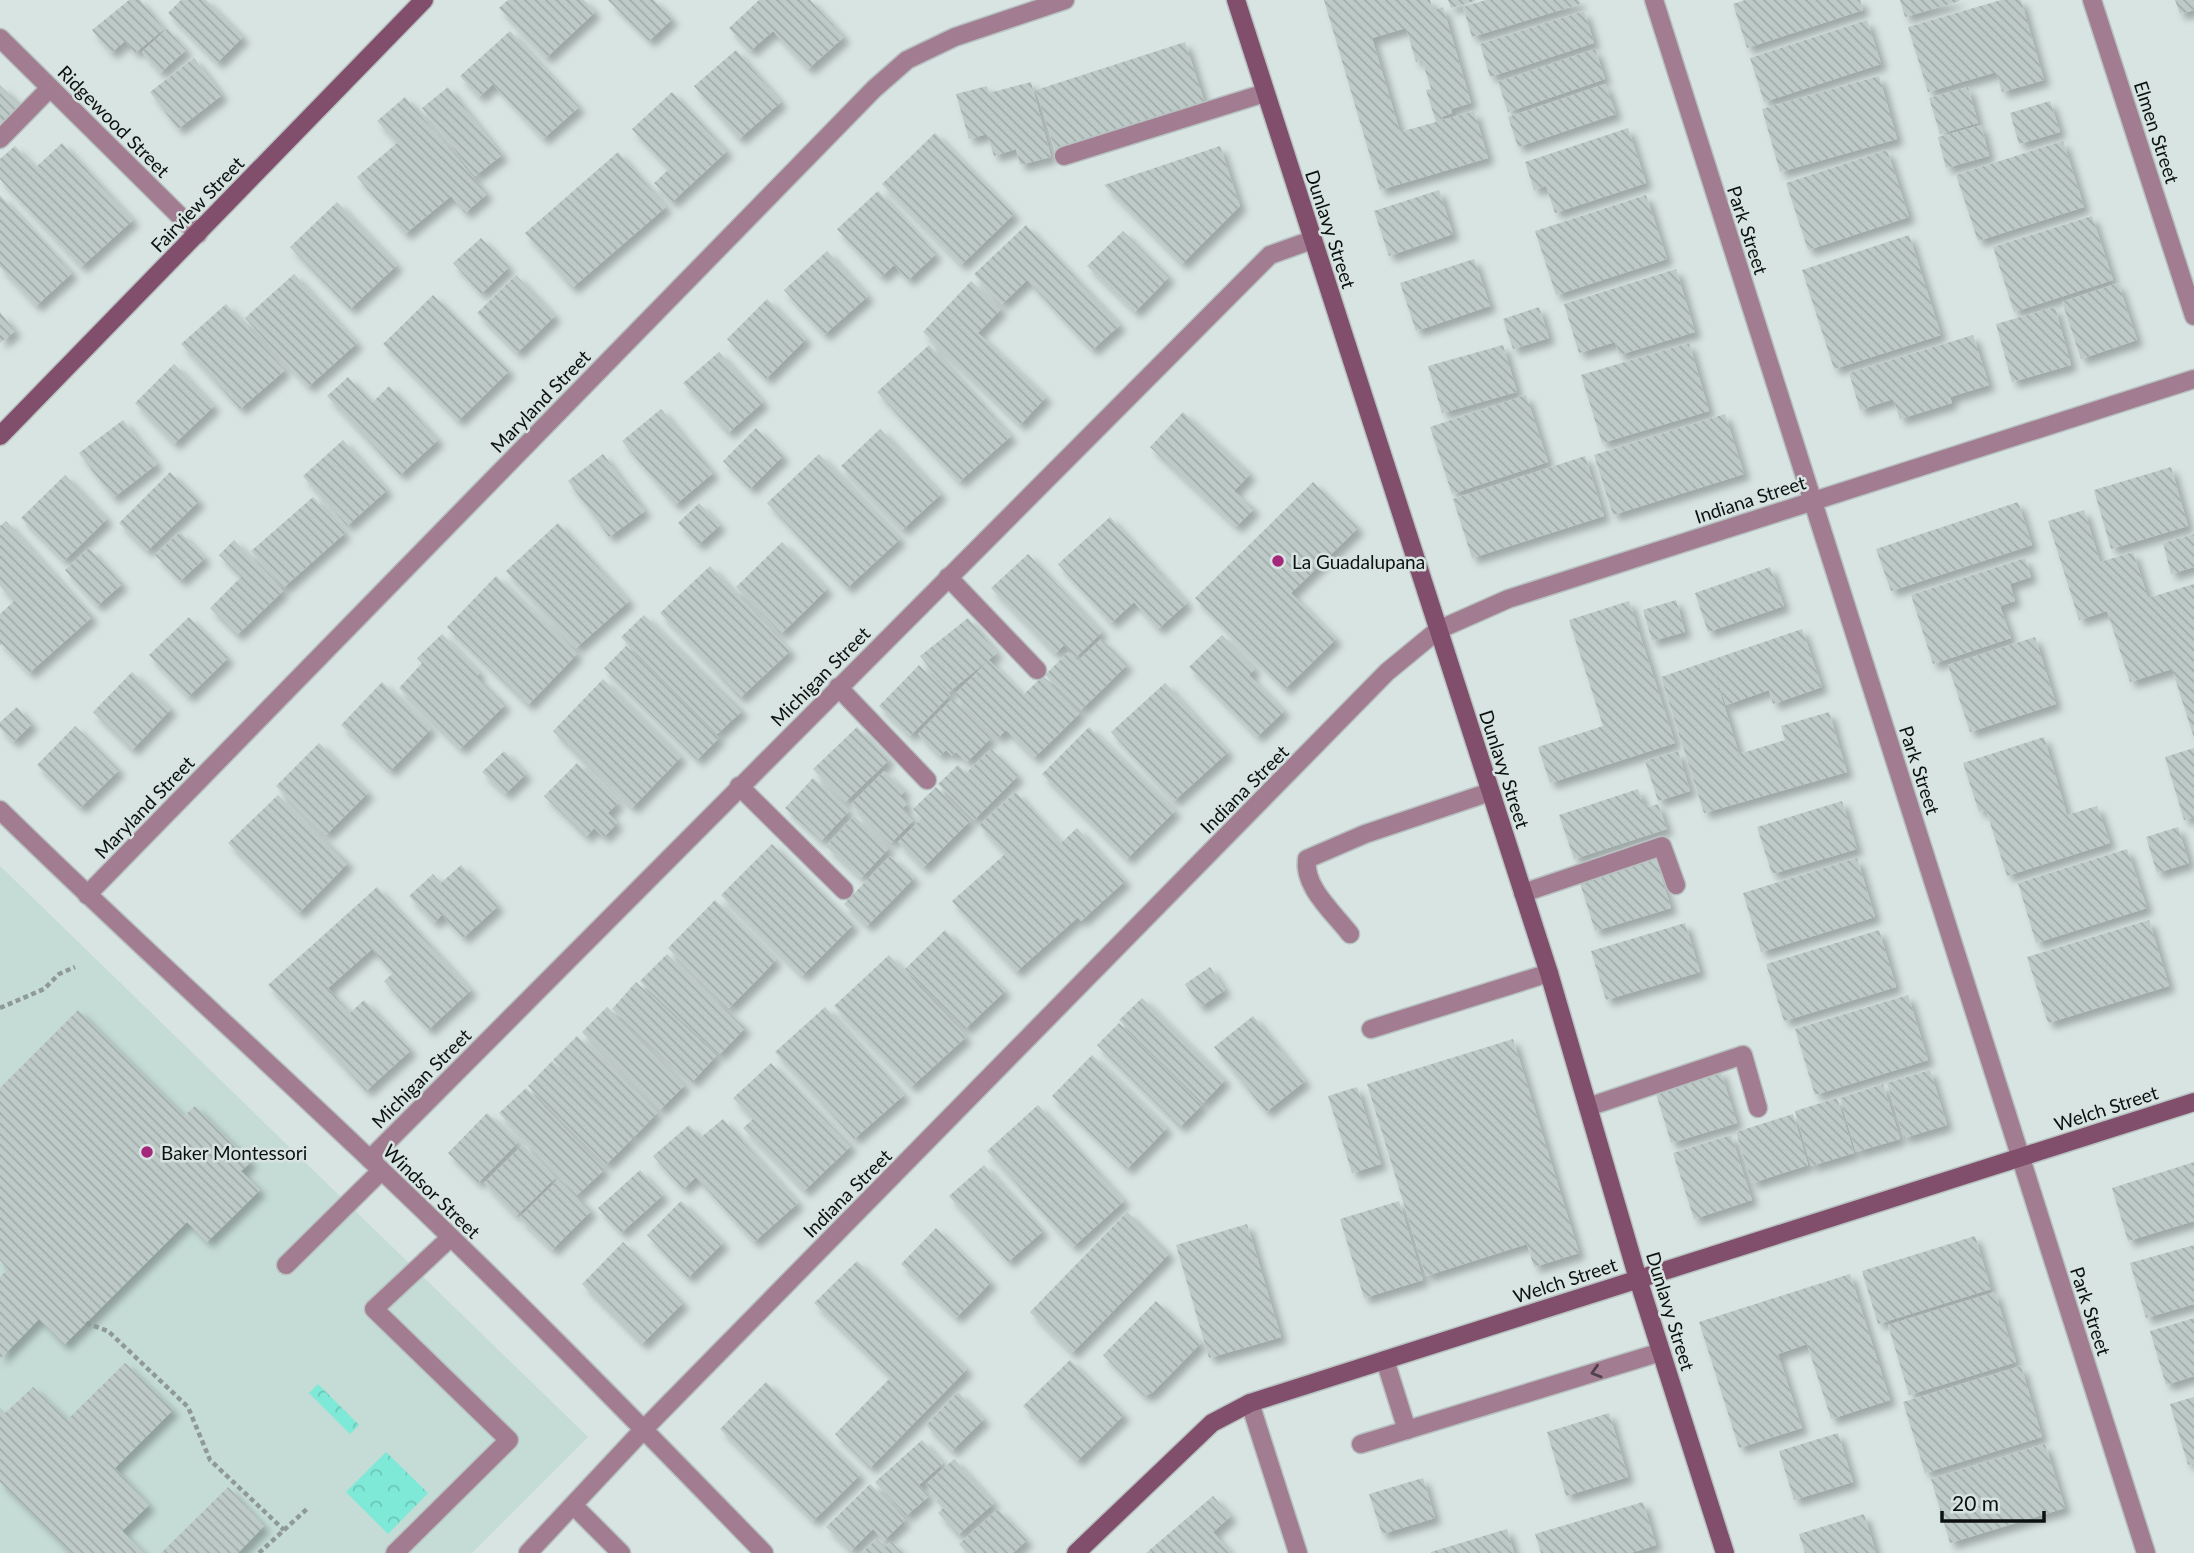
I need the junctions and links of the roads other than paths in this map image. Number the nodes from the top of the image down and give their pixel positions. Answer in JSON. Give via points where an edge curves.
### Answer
{"nodes":[{"id":1,"x":424,"y":0,"type":"edge"},
{"id":2,"x":1065,"y":0,"type":"edge"},
{"id":3,"x":1236,"y":0,"type":"edge"},
{"id":4,"x":1654,"y":0,"type":"edge"},
{"id":5,"x":2092,"y":0,"type":"edge"},
{"id":6,"x":0,"y":38,"type":"edge"},
{"id":7,"x":50,"y":88,"type":"junction"},
{"id":8,"x":1265,"y":93,"type":"junction"},
{"id":9,"x":0,"y":139,"type":"edge"},
{"id":10,"x":1064,"y":156,"type":"dead end"},
{"id":11,"x":198,"y":234,"type":"junction"},
{"id":12,"x":1312,"y":240,"type":"junction"},
{"id":13,"x":2194,"y":316,"type":"edge"},
{"id":14,"x":2194,"y":379,"type":"edge"},
{"id":15,"x":0,"y":436,"type":"edge"},
{"id":16,"x":1812,"y":501,"type":"junction"},
{"id":17,"x":948,"y":578,"type":"junction"},
{"id":18,"x":1438,"y":630,"type":"junction"},
{"id":19,"x":1037,"y":670,"type":"dead end"},
{"id":20,"x":838,"y":687,"type":"junction"},
{"id":21,"x":927,"y":780,"type":"dead end"},
{"id":22,"x":739,"y":786,"type":"junction"},
{"id":23,"x":1490,"y":792,"type":"junction"},
{"id":24,"x":0,"y":810,"type":"edge"},
{"id":25,"x":1675,"y":885,"type":"dead end"},
{"id":26,"x":844,"y":890,"type":"dead end"},
{"id":27,"x":1523,"y":893,"type":"junction"},
{"id":28,"x":87,"y":895,"type":"junction"},
{"id":29,"x":1350,"y":934,"type":"dead end"},
{"id":30,"x":1549,"y":973,"type":"junction"},
{"id":31,"x":1371,"y":1030,"type":"dead end"},
{"id":32,"x":2194,"y":1102,"type":"edge"},
{"id":33,"x":1588,"y":1107,"type":"junction"},
{"id":34,"x":1758,"y":1108,"type":"dead end"},
{"id":35,"x":2021,"y":1157,"type":"junction"},
{"id":36,"x":375,"y":1165,"type":"junction"},
{"id":37,"x":450,"y":1238,"type":"junction"},
{"id":38,"x":286,"y":1265,"type":"dead end"},
{"id":39,"x":1638,"y":1279,"type":"junction"},
{"id":40,"x":1661,"y":1352,"type":"junction"},
{"id":41,"x":1385,"y":1360,"type":"junction"},
{"id":42,"x":1250,"y":1403,"type":"junction"},
{"id":43,"x":644,"y":1429,"type":"junction"},
{"id":44,"x":1407,"y":1430,"type":"junction"},
{"id":45,"x":1361,"y":1444,"type":"dead end"},
{"id":46,"x":574,"y":1506,"type":"junction"},
{"id":47,"x":395,"y":1553,"type":"edge"},
{"id":48,"x":528,"y":1553,"type":"edge"},
{"id":49,"x":621,"y":1553,"type":"edge"},
{"id":50,"x":764,"y":1553,"type":"edge"},
{"id":51,"x":1076,"y":1553,"type":"edge"},
{"id":52,"x":1298,"y":1553,"type":"edge"},
{"id":53,"x":1726,"y":1553,"type":"edge"},
{"id":54,"x":2146,"y":1553,"type":"edge"}],
"edges":[{"from":1,"to":11,"type":"street","name":"Fairview Street"},
{"from":2,"to":28,"type":"street","name":"Maryland Street","via":[[955,37],[907,60],[874,89]]},
{"from":3,"to":8,"type":"street","name":"Dunlavy Street"},
{"from":4,"to":16,"type":"street","name":"Park Street"},
{"from":5,"to":13,"type":"street","name":"Elmen Street"},
{"from":6,"to":7,"type":"street","name":"Ridgewood Street"},
{"from":7,"to":9,"type":"street"},
{"from":7,"to":11,"type":"street","name":"Ridgewood Street"},
{"from":8,"to":10,"type":"street"},
{"from":8,"to":12,"type":"street","name":"Dunlavy Street"},
{"from":11,"to":15,"type":"street","name":"Fairview Street"},
{"from":12,"to":17,"type":"street","name":"Michigan Street","via":[[1270,255]]},
{"from":12,"to":18,"type":"street","name":"Dunlavy Street"},
{"from":14,"to":16,"type":"street","name":"Indiana Street"},
{"from":16,"to":18,"type":"street","name":"Indiana Street","via":[[1508,599]]},
{"from":16,"to":35,"type":"street","name":"Park Street"},
{"from":17,"to":19,"type":"street"},
{"from":17,"to":20,"type":"street","name":"Michigan Street"},
{"from":18,"to":23,"type":"street","name":"Dunlavy Street"},
{"from":18,"to":43,"type":"street","name":"Indiana Street","via":[[1387,672]]},
{"from":20,"to":21,"type":"street"},
{"from":20,"to":22,"type":"street","name":"Michigan Street"},
{"from":22,"to":26,"type":"street"},
{"from":22,"to":36,"type":"street","name":"Michigan Street"},
{"from":23,"to":27,"type":"street","name":"Dunlavy Street"},
{"from":23,"to":29,"type":"street","via":[[1365,834],[1307,859],[1311,884]]},
{"from":24,"to":28,"type":"street","name":"Windsor Street"},
{"from":25,"to":27,"type":"street","via":[[1662,846]]},
{"from":27,"to":30,"type":"street","name":"Dunlavy Street"},
{"from":28,"to":36,"type":"street","name":"Windsor Street"},
{"from":30,"to":31,"type":"street"},
{"from":30,"to":33,"type":"street","name":"Dunlavy Street"},
{"from":32,"to":35,"type":"street","name":"Welch Street"},
{"from":33,"to":34,"type":"street","via":[[1742,1055]]},
{"from":33,"to":39,"type":"street","name":"Dunlavy Street"},
{"from":35,"to":39,"type":"street","name":"Welch Street"},
{"from":35,"to":54,"type":"street","name":"Park Street"},
{"from":36,"to":37,"type":"street","name":"Windsor Street"},
{"from":36,"to":38,"type":"street","name":"Michigan Street"},
{"from":37,"to":43,"type":"street","name":"Windsor Street"},
{"from":37,"to":47,"type":"street","via":[[374,1309],[509,1440]]},
{"from":39,"to":40,"type":"street","name":"Dunlavy Street"},
{"from":39,"to":41,"type":"street","name":"Welch Street"},
{"from":40,"to":44,"type":"street","one_way":true},
{"from":40,"to":53,"type":"street","name":"Dunlavy Street"},
{"from":41,"to":42,"type":"street","name":"Welch Street"},
{"from":41,"to":44,"type":"street"},
{"from":42,"to":51,"type":"street","name":"Welch Street","via":[[1212,1423]]},
{"from":42,"to":52,"type":"street"},
{"from":43,"to":46,"type":"street","name":"Indiana Street"},
{"from":43,"to":50,"type":"street","name":"Windsor Street"},
{"from":44,"to":45,"type":"street"},
{"from":46,"to":48,"type":"street","name":"Indiana Street"},
{"from":46,"to":49,"type":"street"}]}
